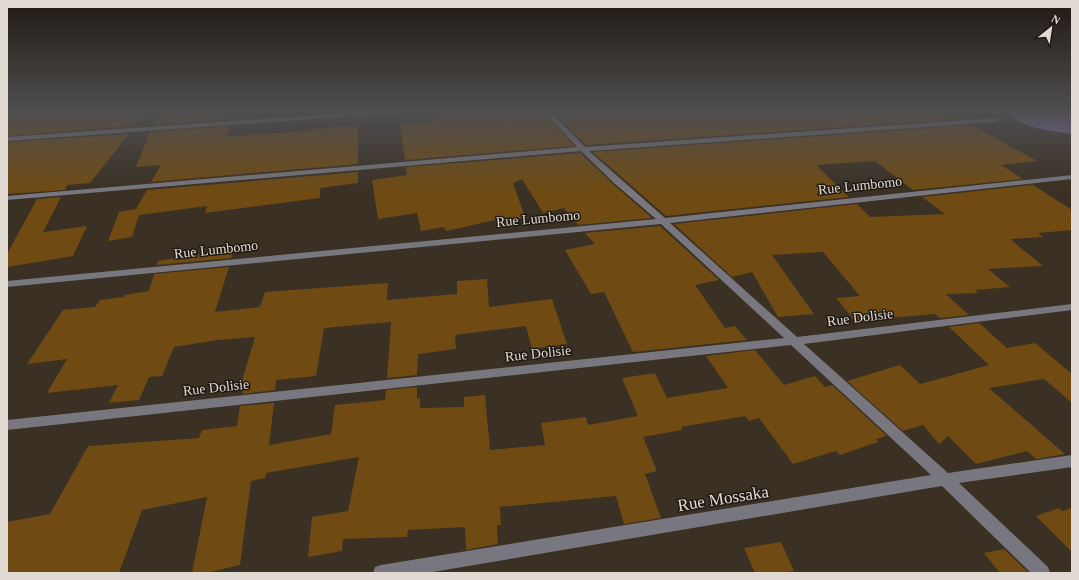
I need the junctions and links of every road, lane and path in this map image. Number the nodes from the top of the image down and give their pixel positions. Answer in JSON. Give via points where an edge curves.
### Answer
{"nodes":[{"id":1,"x":34,"y":137,"type":"edge"},
{"id":2,"x":570,"y":137,"type":"edge"},
{"id":3,"x":752,"y":137,"type":"edge"},
{"id":4,"x":7,"y":139,"type":"edge"},
{"id":5,"x":581,"y":149,"type":"junction"},
{"id":6,"x":1072,"y":177,"type":"edge"},
{"id":7,"x":7,"y":198,"type":"edge"},
{"id":8,"x":663,"y":221,"type":"junction"},
{"id":9,"x":7,"y":284,"type":"edge"},
{"id":10,"x":1072,"y":307,"type":"edge"},
{"id":11,"x":793,"y":341,"type":"junction"},
{"id":12,"x":7,"y":425,"type":"edge"},
{"id":13,"x":1072,"y":460,"type":"edge"},
{"id":14,"x":946,"y":479,"type":"junction"},
{"id":15,"x":381,"y":573,"type":"edge"},
{"id":16,"x":1042,"y":573,"type":"edge"}],
"edges":[{"from":1,"to":4,"type":"street"},
{"from":2,"to":5,"type":"street"},
{"from":3,"to":5,"type":"street"},
{"from":5,"to":7,"type":"street"},
{"from":5,"to":8,"type":"street"},
{"from":6,"to":8,"type":"street","name":"Rue Lumbomo"},
{"from":8,"to":9,"type":"street","name":"Rue Lumbomo"},
{"from":8,"to":11,"type":"street"},
{"from":10,"to":11,"type":"street","name":"Rue Dolisie"},
{"from":11,"to":12,"type":"street","name":"Rue Dolisie"},
{"from":11,"to":14,"type":"street"},
{"from":13,"to":14,"type":"street","name":"Rue Mossaka"},
{"from":14,"to":15,"type":"street","name":"Rue Mossaka"},
{"from":14,"to":16,"type":"street"}]}
